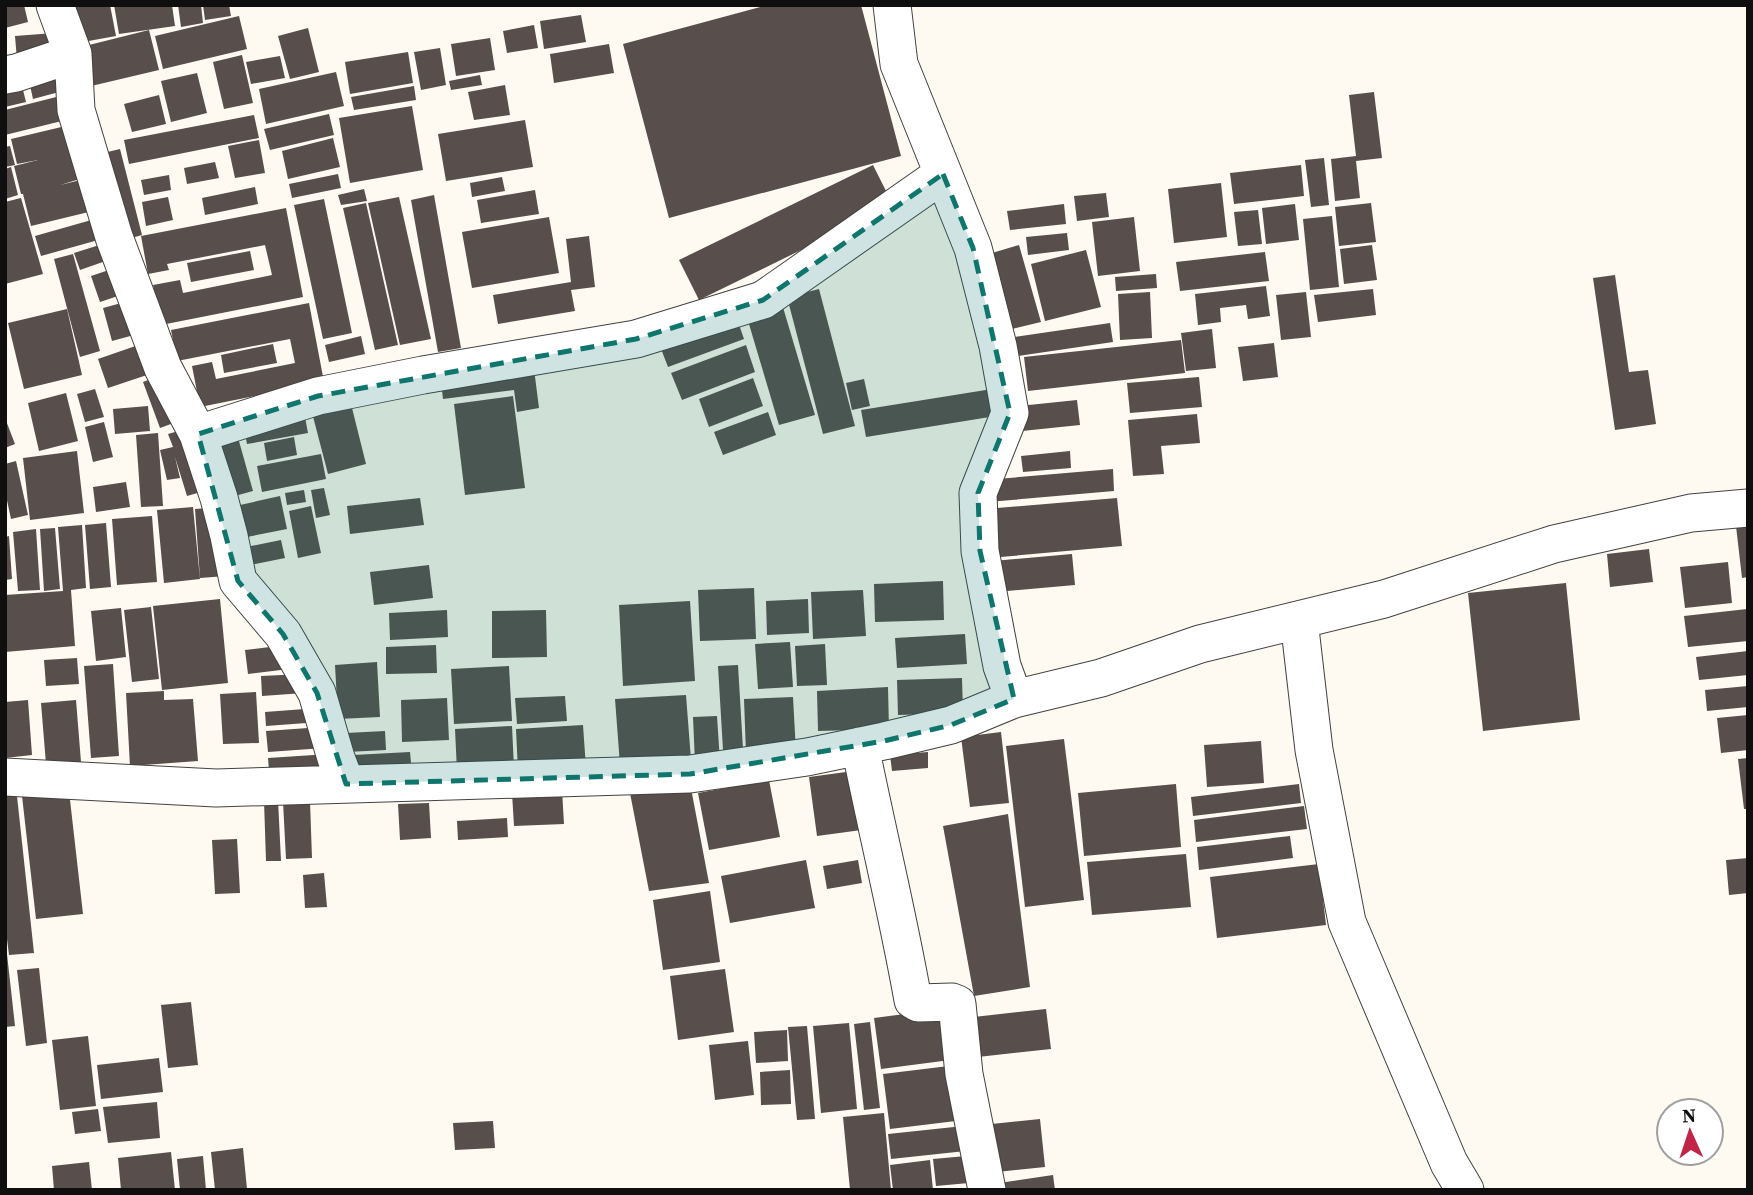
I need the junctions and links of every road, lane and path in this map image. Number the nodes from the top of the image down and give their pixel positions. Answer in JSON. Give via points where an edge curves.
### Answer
{"nodes":[{"id":1,"x":55,"y":5,"type":"edge"},
{"id":2,"x":892,"y":5,"type":"edge"},
{"id":3,"x":73,"y":54,"type":"junction"},
{"id":4,"x":5,"y":75,"type":"edge"},
{"id":5,"x":943,"y":174,"type":"junction"},
{"id":6,"x":198,"y":434,"type":"junction"},
{"id":7,"x":1748,"y":508,"type":"edge"},
{"id":8,"x":1299,"y":620,"type":"junction"},
{"id":9,"x":1014,"y":699,"type":"junction"},
{"id":10,"x":860,"y":746,"type":"junction"},
{"id":11,"x":5,"y":777,"type":"edge"},
{"id":12,"x":346,"y":784,"type":"junction"},
{"id":13,"x":987,"y":1190,"type":"edge"},
{"id":14,"x":1465,"y":1190,"type":"edge"}],
"edges":[{"from":1,"to":3,"type":"street"},
{"from":2,"to":5,"type":"street","via":[[899,64]]},
{"from":3,"to":4,"type":"street"},
{"from":3,"to":6,"type":"street","via":[[76,110],[114,237],[163,368]]},
{"from":5,"to":6,"type":"street","via":[[763,300],[636,339],[318,396]]},
{"from":5,"to":9,"type":"street","via":[[973,248],[1010,413],[978,493],[980,551],[1002,666]]},
{"from":6,"to":12,"type":"street","via":[[238,581],[283,634],[317,693]]},
{"from":7,"to":8,"type":"street","via":[[1691,513],[1554,544],[1384,599]]},
{"from":8,"to":9,"type":"street"},
{"from":8,"to":14,"type":"street","via":[[1314,750],[1347,922],[1449,1163]]},
{"from":9,"to":10,"type":"street","via":[[951,725]]},
{"from":10,"to":12,"type":"street","via":[[690,774]]},
{"from":10,"to":13,"type":"street","via":[[913,1000],[957,1004],[964,1074]]},
{"from":11,"to":12,"type":"street","via":[[216,788]]}]}
